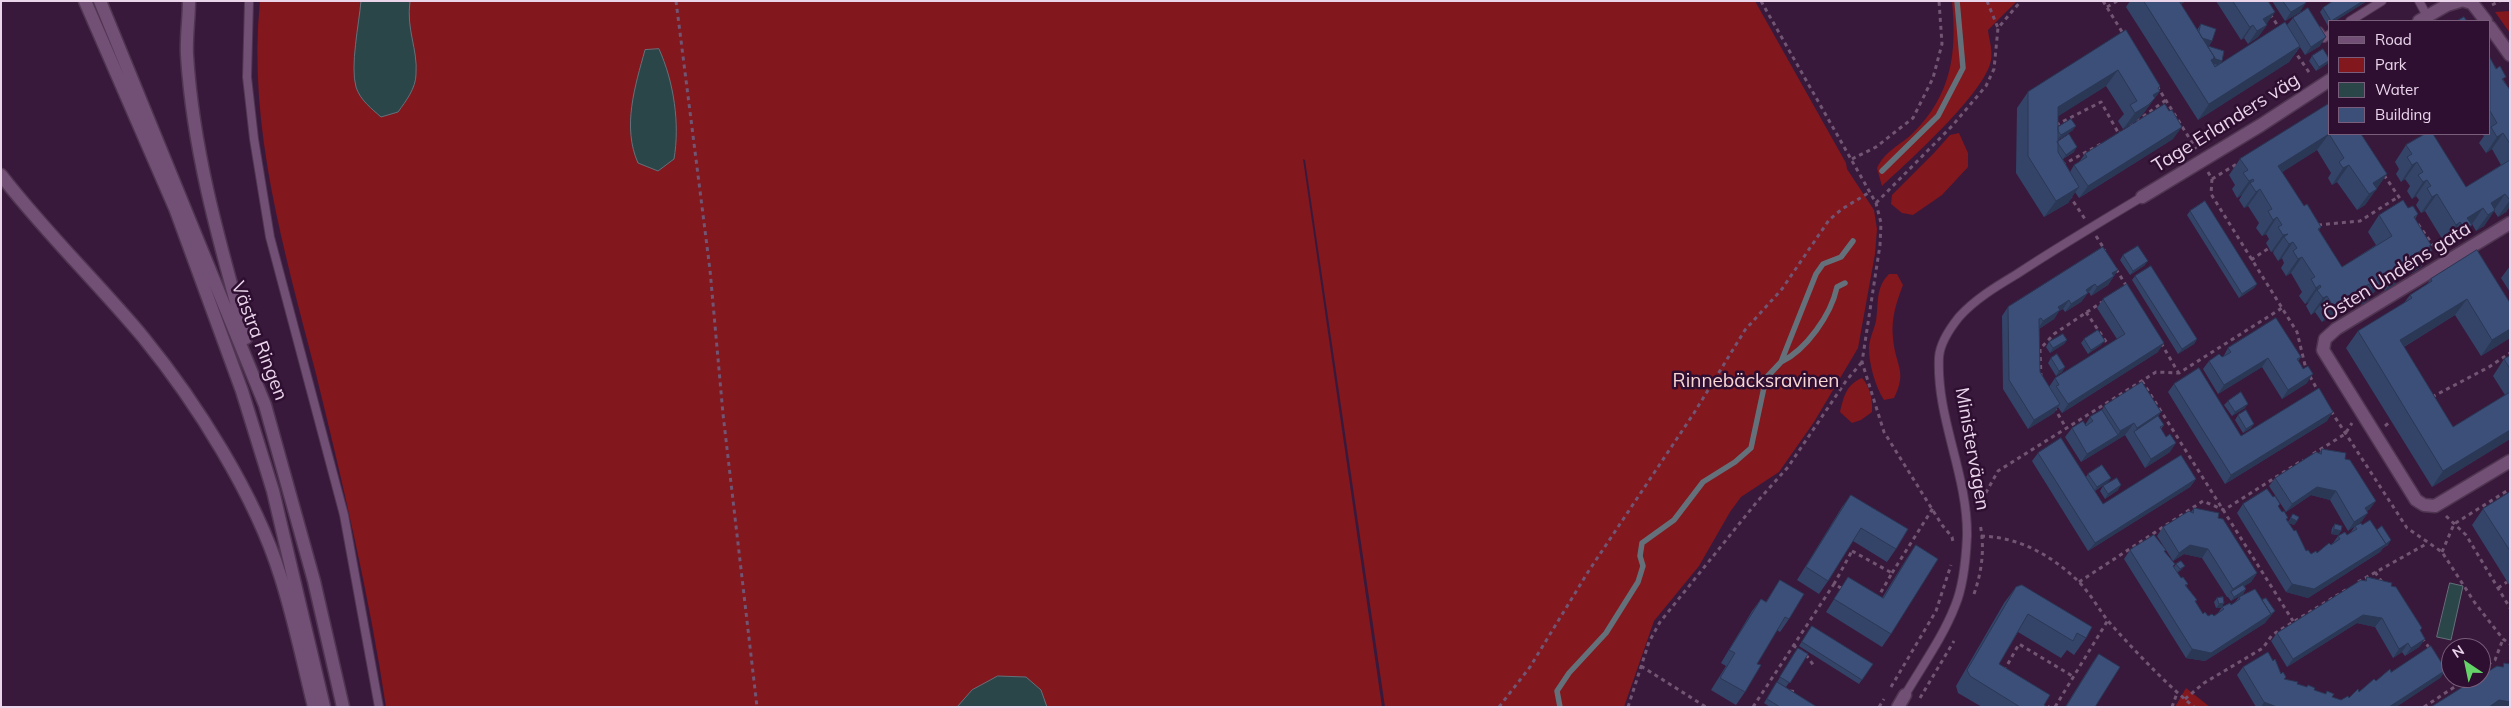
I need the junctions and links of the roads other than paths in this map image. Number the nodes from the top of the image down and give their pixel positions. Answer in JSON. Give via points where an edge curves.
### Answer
{"nodes":[{"id":1,"x":85,"y":1,"type":"edge"},
{"id":2,"x":100,"y":1,"type":"edge"},
{"id":3,"x":189,"y":1,"type":"edge"},
{"id":4,"x":249,"y":1,"type":"edge"},
{"id":5,"x":2382,"y":1,"type":"edge"},
{"id":6,"x":2419,"y":1,"type":"edge"},
{"id":7,"x":2460,"y":1,"type":"edge"},
{"id":8,"x":2465,"y":1,"type":"edge"},
{"id":9,"x":2423,"y":19,"type":"edge"},
{"id":10,"x":2352,"y":20,"type":"edge"},
{"id":11,"x":2485,"y":20,"type":"edge"},
{"id":12,"x":2315,"y":23,"type":"edge"},
{"id":13,"x":2491,"y":28,"type":"edge"},
{"id":14,"x":2328,"y":35,"type":"edge"},
{"id":15,"x":2510,"y":55,"type":"edge"},
{"id":16,"x":2324,"y":83,"type":"edge"},
{"id":17,"x":1,"y":175,"type":"edge"},
{"id":18,"x":2142,"y":197,"type":"joint"},
{"id":19,"x":2510,"y":223,"type":"edge"},
{"id":20,"x":265,"y":405,"type":"junction"},
{"id":21,"x":2510,"y":461,"type":"edge"},
{"id":22,"x":1905,"y":695,"type":"joint"},
{"id":23,"x":314,"y":707,"type":"edge"},
{"id":24,"x":324,"y":707,"type":"edge"},
{"id":25,"x":343,"y":707,"type":"edge"},
{"id":26,"x":378,"y":707,"type":"edge"},
{"id":27,"x":1898,"y":707,"type":"edge"}],
"edges":[{"from":1,"to":24,"type":"main road","name":"Västra Ringen","via":[[175,208],[242,391],[273,491]]},
{"from":2,"to":20,"type":"main road","name":"Västra Ringen"},
{"from":3,"to":20,"type":"main road","via":[[187,54],[200,157],[212,219]]},
{"from":4,"to":26,"type":"lane","via":[[247,77],[270,237],[344,515]]},
{"from":5,"to":10,"type":"lane"},
{"from":6,"to":9,"type":"lane"},
{"from":7,"to":9,"type":"main road","via":[[2446,5]]},
{"from":8,"to":11,"type":"main road","via":[[2472,3]]},
{"from":12,"to":14,"type":"lane","via":[[2324,38]]},
{"from":13,"to":15,"type":"main road"},
{"from":16,"to":18,"type":"main road","name":"Tage Erlanders väg"},
{"from":17,"to":23,"type":"main road","via":[[175,378],[226,460],[255,513],[280,574]]},
{"from":18,"to":22,"type":"lane","name":"Ministervägen","via":[[1977,300],[1948,333],[1939,355],[1945,423],[1961,480],[1967,536],[1962,582],[1955,606]]},
{"from":19,"to":21,"type":"main road","name":"Östen Undéns gata","via":[[2336,329],[2325,339],[2323,350],[2416,500],[2424,505],[2435,506]]},
{"from":20,"to":25,"type":"main road","name":"Västra Ringen","via":[[314,582]]},
{"from":22,"to":27,"type":"main road","name":"Ministervägen"}]}
